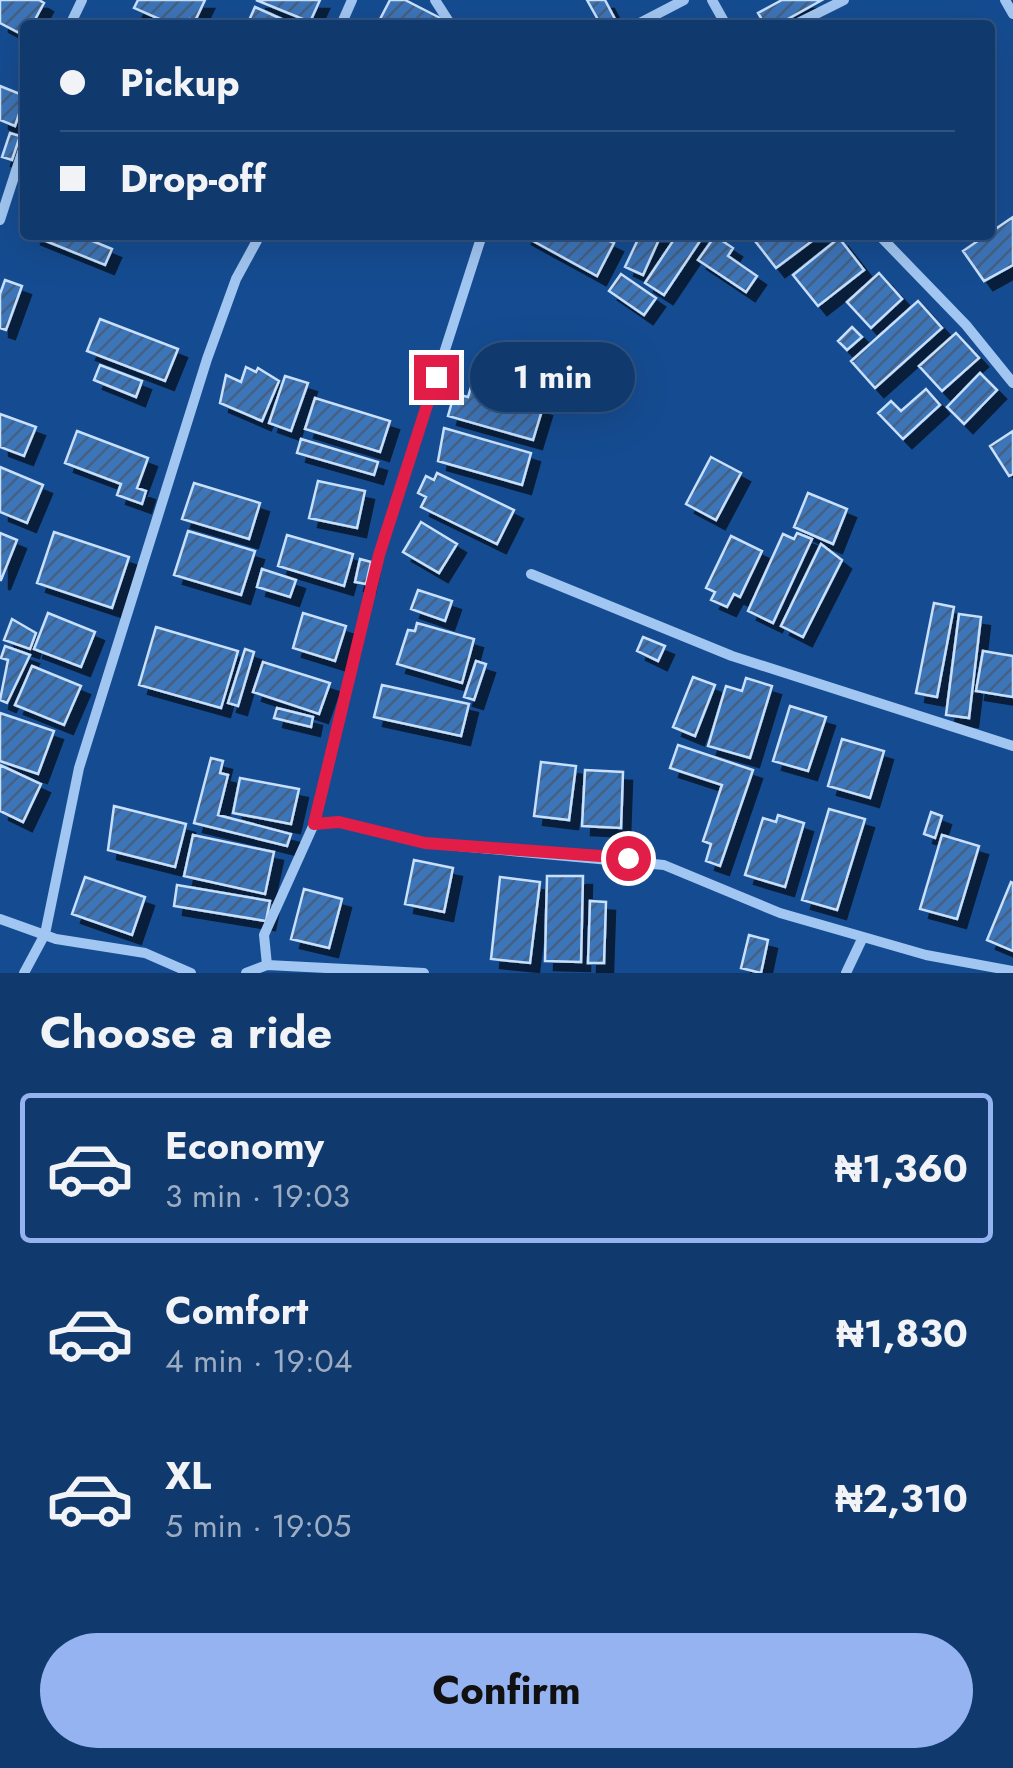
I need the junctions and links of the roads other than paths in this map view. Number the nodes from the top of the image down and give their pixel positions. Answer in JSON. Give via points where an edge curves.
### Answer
{"nodes":[{"id":1,"x":684,"y":0,"type":"edge"},
{"id":2,"x":844,"y":0,"type":"edge"},
{"id":3,"x":1005,"y":0,"type":"edge"},
{"id":4,"x":1013,"y":14,"type":"edge"},
{"id":5,"x":646,"y":20,"type":"edge"},
{"id":6,"x":804,"y":20,"type":"edge"},
{"id":7,"x":20,"y":158,"type":"edge"},
{"id":8,"x":0,"y":220,"type":"edge"},
{"id":9,"x":257,"y":240,"type":"edge"},
{"id":10,"x":480,"y":240,"type":"edge"},
{"id":11,"x":885,"y":240,"type":"edge"},
{"id":12,"x":1013,"y":382,"type":"edge"},
{"id":13,"x":531,"y":574,"type":"dead end"},
{"id":14,"x":1013,"y":746,"type":"edge"},
{"id":15,"x":314,"y":824,"type":"junction"},
{"id":16,"x":0,"y":919,"type":"edge"},
{"id":17,"x":46,"y":934,"type":"junction"},
{"id":18,"x":864,"y":937,"type":"junction"},
{"id":19,"x":267,"y":966,"type":"junction"},
{"id":20,"x":1013,"y":971,"type":"edge"},
{"id":21,"x":24,"y":973,"type":"edge"},
{"id":22,"x":191,"y":973,"type":"edge"},
{"id":23,"x":246,"y":973,"type":"edge"},
{"id":24,"x":424,"y":973,"type":"edge"},
{"id":25,"x":846,"y":973,"type":"edge"}],
"edges":[{"from":1,"to":5,"type":"street"},
{"from":2,"to":6,"type":"street"},
{"from":3,"to":4,"type":"street"},
{"from":7,"to":8,"type":"street"},
{"from":9,"to":17,"type":"street","via":[[206,359],[78,768]]},
{"from":10,"to":15,"type":"street","via":[[379,555]]},
{"from":11,"to":12,"type":"street"},
{"from":13,"to":14,"type":"street","via":[[732,656]]},
{"from":15,"to":18,"type":"street","via":[[339,822],[425,843],[664,865],[780,914]]},
{"from":15,"to":19,"type":"street","via":[[264,935]]},
{"from":16,"to":17,"type":"street"},
{"from":17,"to":21,"type":"street"},
{"from":17,"to":22,"type":"street","via":[[146,953]]},
{"from":18,"to":20,"type":"street"},
{"from":18,"to":25,"type":"street"},
{"from":19,"to":23,"type":"street"},
{"from":19,"to":24,"type":"street"}]}
